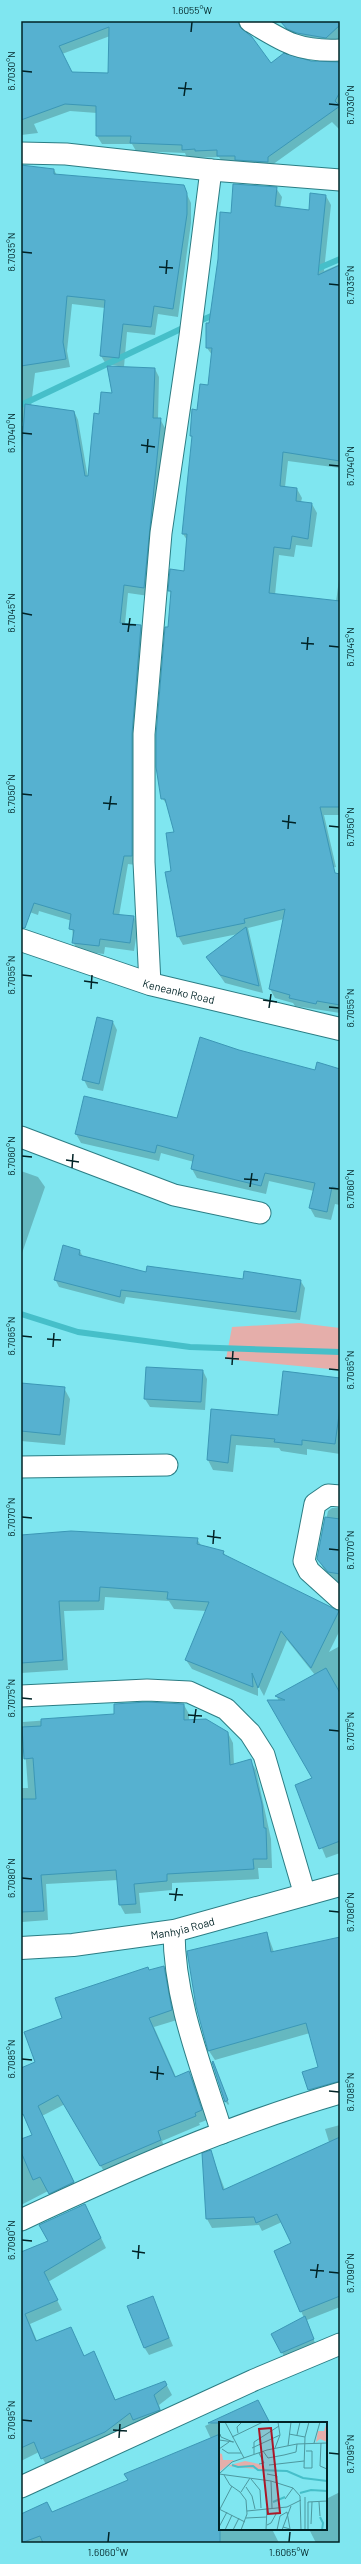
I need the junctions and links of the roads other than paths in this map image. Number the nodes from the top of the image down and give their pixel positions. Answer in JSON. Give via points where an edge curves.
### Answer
{"nodes":[{"id":1,"x":250,"y":21,"type":"edge"},
{"id":2,"x":340,"y":50,"type":"edge"},
{"id":3,"x":21,"y":153,"type":"edge"},
{"id":4,"x":211,"y":170,"type":"junction"},
{"id":5,"x":340,"y":180,"type":"edge"},
{"id":6,"x":21,"y":940,"type":"edge"},
{"id":7,"x":150,"y":984,"type":"junction"},
{"id":8,"x":340,"y":1029,"type":"edge"},
{"id":9,"x":21,"y":1137,"type":"edge"},
{"id":10,"x":260,"y":1213,"type":"dead end"},
{"id":11,"x":167,"y":1465,"type":"dead end"},
{"id":12,"x":21,"y":1468,"type":"edge"},
{"id":13,"x":340,"y":1496,"type":"edge"},
{"id":14,"x":340,"y":1599,"type":"edge"},
{"id":15,"x":21,"y":1696,"type":"edge"},
{"id":16,"x":340,"y":1885,"type":"edge"},
{"id":17,"x":305,"y":1895,"type":"junction"},
{"id":18,"x":174,"y":1931,"type":"junction"},
{"id":19,"x":21,"y":1948,"type":"edge"},
{"id":20,"x":340,"y":2093,"type":"edge"},
{"id":21,"x":222,"y":2134,"type":"junction"},
{"id":22,"x":21,"y":2220,"type":"edge"},
{"id":23,"x":340,"y":2344,"type":"edge"},
{"id":24,"x":21,"y":2487,"type":"edge"}],
"edges":[{"from":1,"to":2,"type":"street","via":[[282,41],[315,52]]},
{"from":3,"to":4,"type":"street","via":[[66,154]]},
{"from":4,"to":5,"type":"street"},
{"from":4,"to":7,"type":"street","via":[[161,533],[144,734],[144,862]]},
{"from":6,"to":7,"type":"street","name":"Keneanko Road"},
{"from":7,"to":8,"type":"street","name":"Keneanko Road"},
{"from":9,"to":10,"type":"street","via":[[174,1195]]},
{"from":11,"to":12,"type":"street"},
{"from":13,"to":14,"type":"street","via":[[328,1495],[315,1504],[304,1561],[309,1571]]},
{"from":15,"to":17,"type":"street","via":[[147,1690],[189,1692],[226,1709],[250,1733],[264,1755]]},
{"from":16,"to":17,"type":"street","name":"Manhyia Road"},
{"from":17,"to":18,"type":"street","name":"Manhyia Road"},
{"from":18,"to":19,"type":"street","name":"Manhyia Road","via":[[73,1945]]},
{"from":18,"to":21,"type":"street","via":[[174,1958],[184,2009]]},
{"from":20,"to":21,"type":"street","via":[[278,2112]]},
{"from":21,"to":22,"type":"street","via":[[116,2175]]},
{"from":23,"to":24,"type":"street","via":[[254,2380]]}]}
